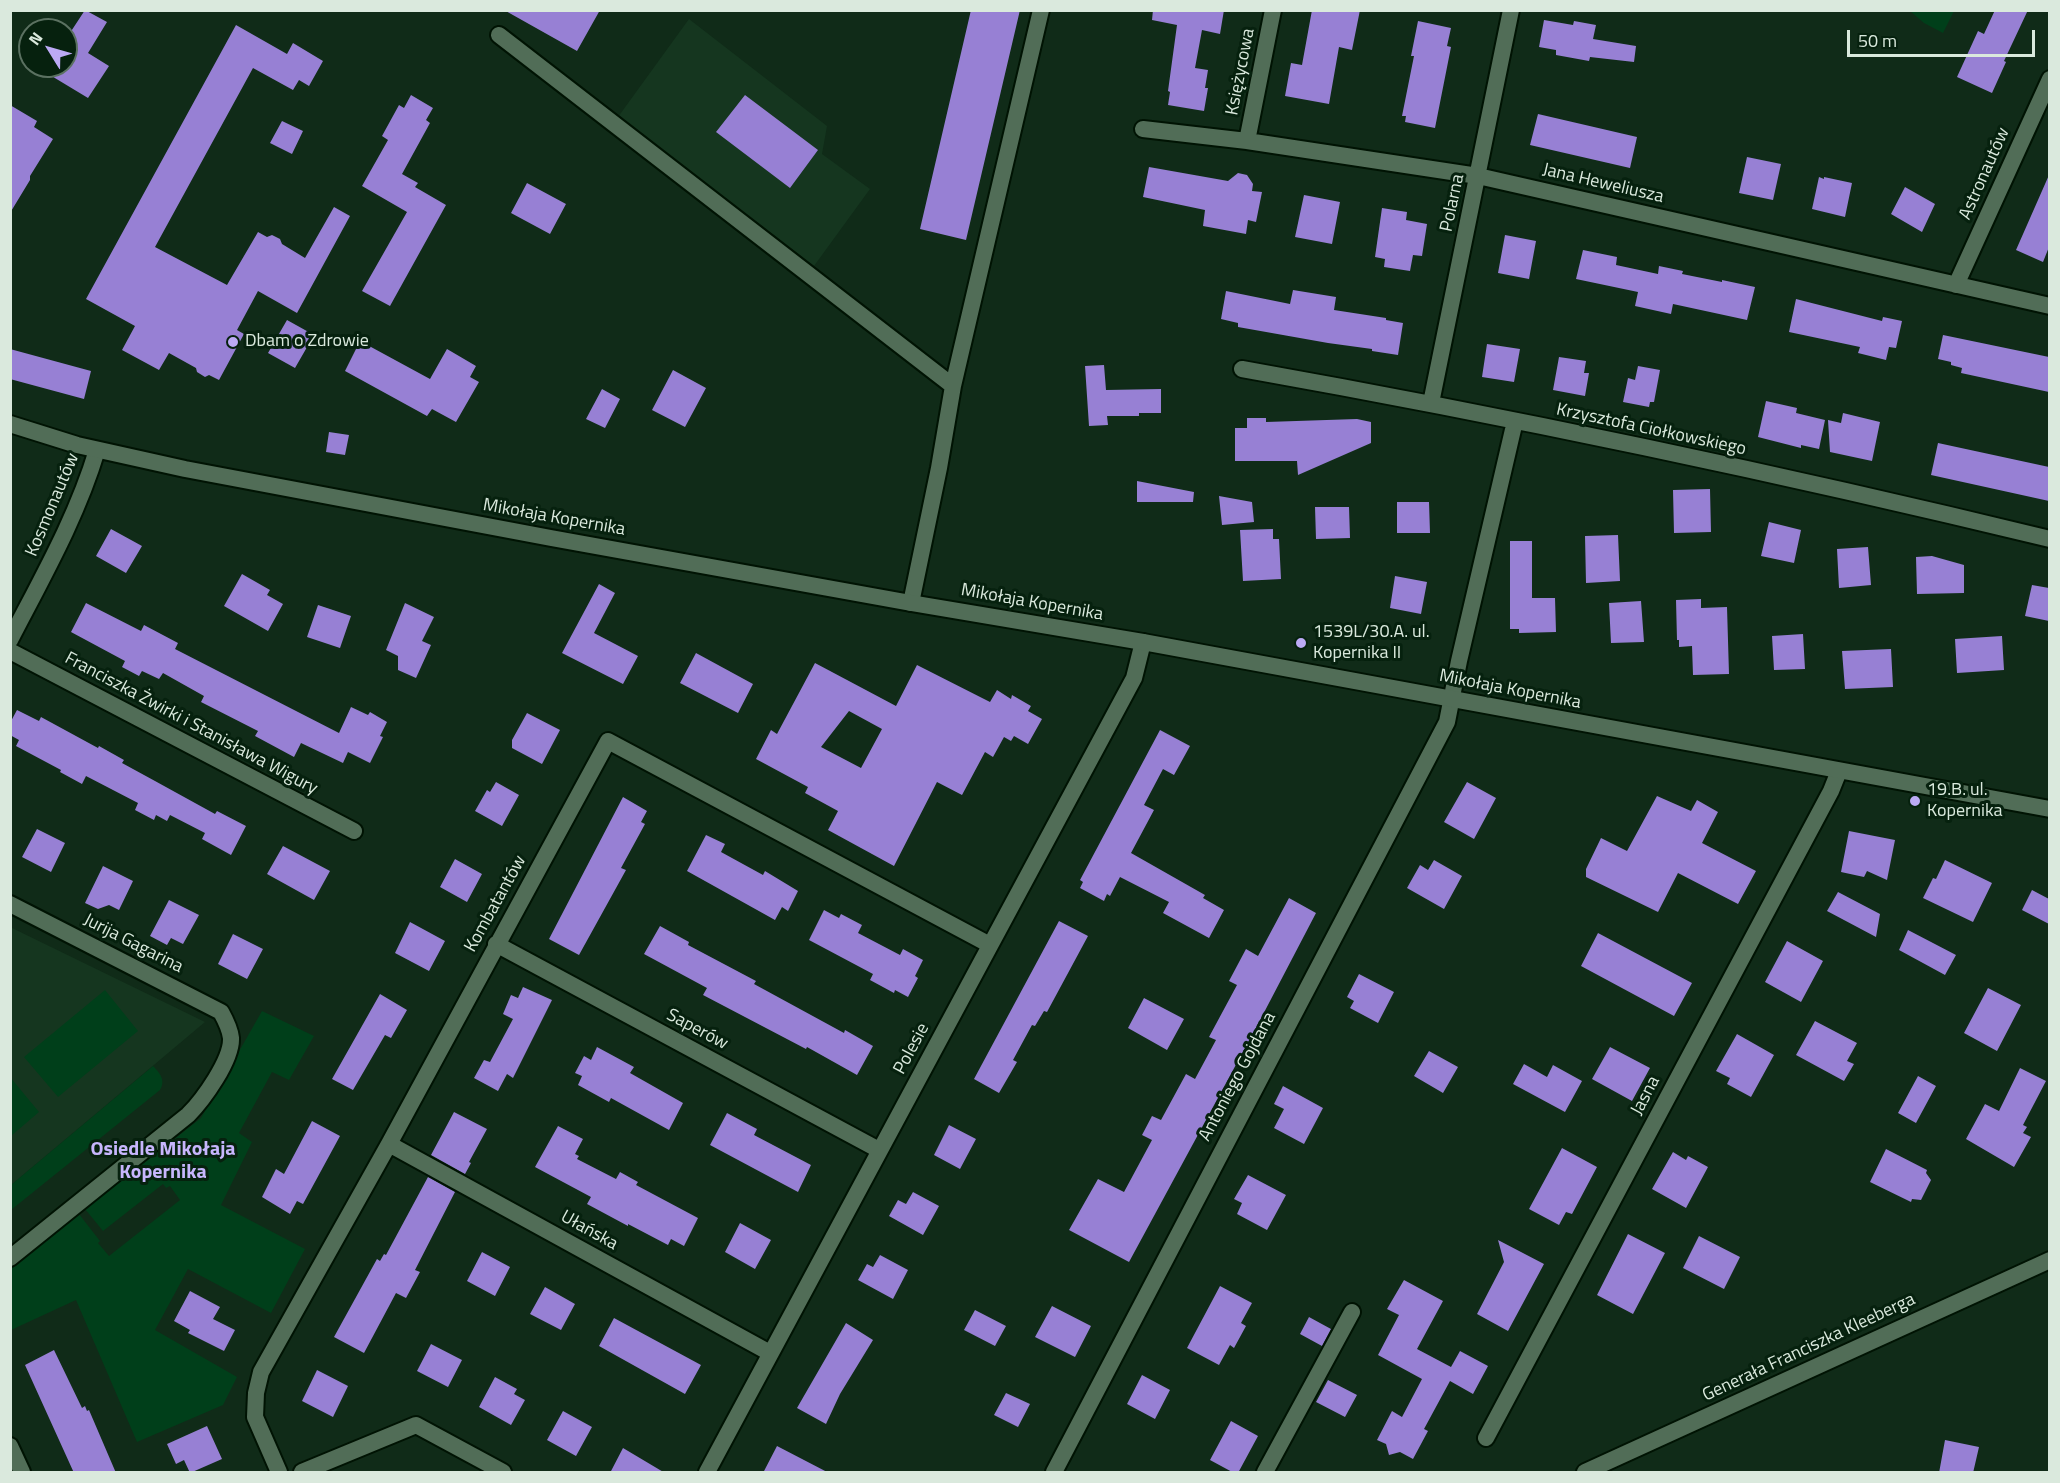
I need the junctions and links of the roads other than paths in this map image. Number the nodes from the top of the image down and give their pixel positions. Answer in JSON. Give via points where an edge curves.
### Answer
{"nodes":[{"id":1,"x":1041,"y":10,"type":"edge"},
{"id":2,"x":1273,"y":10,"type":"edge"},
{"id":3,"x":1511,"y":10,"type":"edge"},
{"id":4,"x":499,"y":35,"type":"dead end"},
{"id":5,"x":2049,"y":79,"type":"edge"},
{"id":6,"x":1143,"y":129,"type":"dead end"},
{"id":7,"x":1247,"y":141,"type":"junction"},
{"id":8,"x":1478,"y":176,"type":"junction"},
{"id":9,"x":1956,"y":285,"type":"junction"},
{"id":10,"x":2049,"y":306,"type":"edge"},
{"id":11,"x":1242,"y":369,"type":"dead end"},
{"id":12,"x":953,"y":386,"type":"junction"},
{"id":13,"x":1431,"y":403,"type":"junction"},
{"id":14,"x":1515,"y":421,"type":"junction"},
{"id":15,"x":10,"y":424,"type":"edge"},
{"id":16,"x":97,"y":450,"type":"junction"},
{"id":17,"x":2049,"y":539,"type":"edge"},
{"id":18,"x":911,"y":603,"type":"junction"},
{"id":19,"x":10,"y":640,"type":"edge"},
{"id":20,"x":1143,"y":642,"type":"junction"},
{"id":21,"x":10,"y":651,"type":"edge"},
{"id":22,"x":1452,"y":699,"type":"junction"},
{"id":23,"x":1839,"y":771,"type":"junction"},
{"id":24,"x":2049,"y":809,"type":"edge"},
{"id":25,"x":354,"y":831,"type":"dead end"},
{"id":26,"x":10,"y":904,"type":"edge"},
{"id":27,"x":496,"y":944,"type":"junction"},
{"id":28,"x":990,"y":945,"type":"junction"},
{"id":29,"x":389,"y":1144,"type":"junction"},
{"id":30,"x":879,"y":1150,"type":"junction"},
{"id":31,"x":10,"y":1258,"type":"edge"},
{"id":32,"x":2049,"y":1260,"type":"edge"},
{"id":33,"x":1352,"y":1312,"type":"dead end"},
{"id":34,"x":770,"y":1353,"type":"junction"},
{"id":35,"x":1486,"y":1438,"type":"dead end"},
{"id":36,"x":10,"y":1446,"type":"edge"},
{"id":37,"x":22,"y":1473,"type":"edge"},
{"id":38,"x":279,"y":1473,"type":"edge"},
{"id":39,"x":302,"y":1473,"type":"edge"},
{"id":40,"x":503,"y":1473,"type":"edge"},
{"id":41,"x":707,"y":1473,"type":"edge"},
{"id":42,"x":1054,"y":1473,"type":"edge"},
{"id":43,"x":1265,"y":1473,"type":"edge"},
{"id":44,"x":1585,"y":1473,"type":"edge"}],
"edges":[{"from":1,"to":12,"type":"street"},
{"from":2,"to":7,"type":"street","name":"Księżycowa"},
{"from":3,"to":8,"type":"street","name":"Polarna"},
{"from":4,"to":12,"type":"street"},
{"from":5,"to":9,"type":"street","name":"Astronautów"},
{"from":6,"to":7,"type":"street","name":"Jana Heweliusza"},
{"from":7,"to":8,"type":"street","name":"Jana Heweliusza"},
{"from":8,"to":9,"type":"street","name":"Jana Heweliusza"},
{"from":8,"to":13,"type":"street","name":"Polarna"},
{"from":9,"to":10,"type":"street","name":"Jana Heweliusza"},
{"from":11,"to":13,"type":"street","name":"Krzysztofa Ciołkowskiego"},
{"from":12,"to":18,"type":"street"},
{"from":13,"to":14,"type":"street","name":"Krzysztofa Ciołkowskiego"},
{"from":14,"to":17,"type":"street","name":"Krzysztofa Ciołkowskiego","via":[[1904,503]]},
{"from":14,"to":22,"type":"street"},
{"from":15,"to":16,"type":"street","name":"Mikołaja Kopernika"},
{"from":16,"to":18,"type":"street","name":"Mikołaja Kopernika"},
{"from":16,"to":19,"type":"street","name":"Kosmonautów","via":[[71,523]]},
{"from":18,"to":20,"type":"street","name":"Mikołaja Kopernika"},
{"from":20,"to":22,"type":"street","name":"Mikołaja Kopernika"},
{"from":20,"to":28,"type":"street","name":"Polesie","via":[[1134,678]]},
{"from":21,"to":25,"type":"street","name":"Franciszka Żwirki i Stanisława Wigury"},
{"from":22,"to":23,"type":"street","name":"Mikołaja Kopernika"},
{"from":22,"to":42,"type":"street","name":"Antoniego Gojdana","via":[[1447,722]]},
{"from":23,"to":24,"type":"street","name":"Mikołaja Kopernika"},
{"from":23,"to":35,"type":"street","name":"Jasna"},
{"from":26,"to":31,"type":"street","name":"Jurija Gagarina","via":[[221,1012],[231,1041],[202,1101],[188,1115]]},
{"from":27,"to":28,"type":"street","name":"Kombatantów","via":[[608,741]]},
{"from":27,"to":29,"type":"street","name":"Kombatantów"},
{"from":27,"to":30,"type":"street","name":"Saperów"},
{"from":28,"to":30,"type":"street","name":"Polesie"},
{"from":29,"to":34,"type":"street","name":"Ułańska"},
{"from":29,"to":38,"type":"street","name":"Kombatantów","via":[[261,1372],[255,1417]]},
{"from":30,"to":34,"type":"street","name":"Polesie"},
{"from":32,"to":44,"type":"street","name":"Generała Franciszka Kleeberga"},
{"from":33,"to":43,"type":"street"},
{"from":34,"to":41,"type":"street","name":"Polesie"},
{"from":36,"to":37,"type":"street"},
{"from":39,"to":40,"type":"street","via":[[416,1425]]}]}
